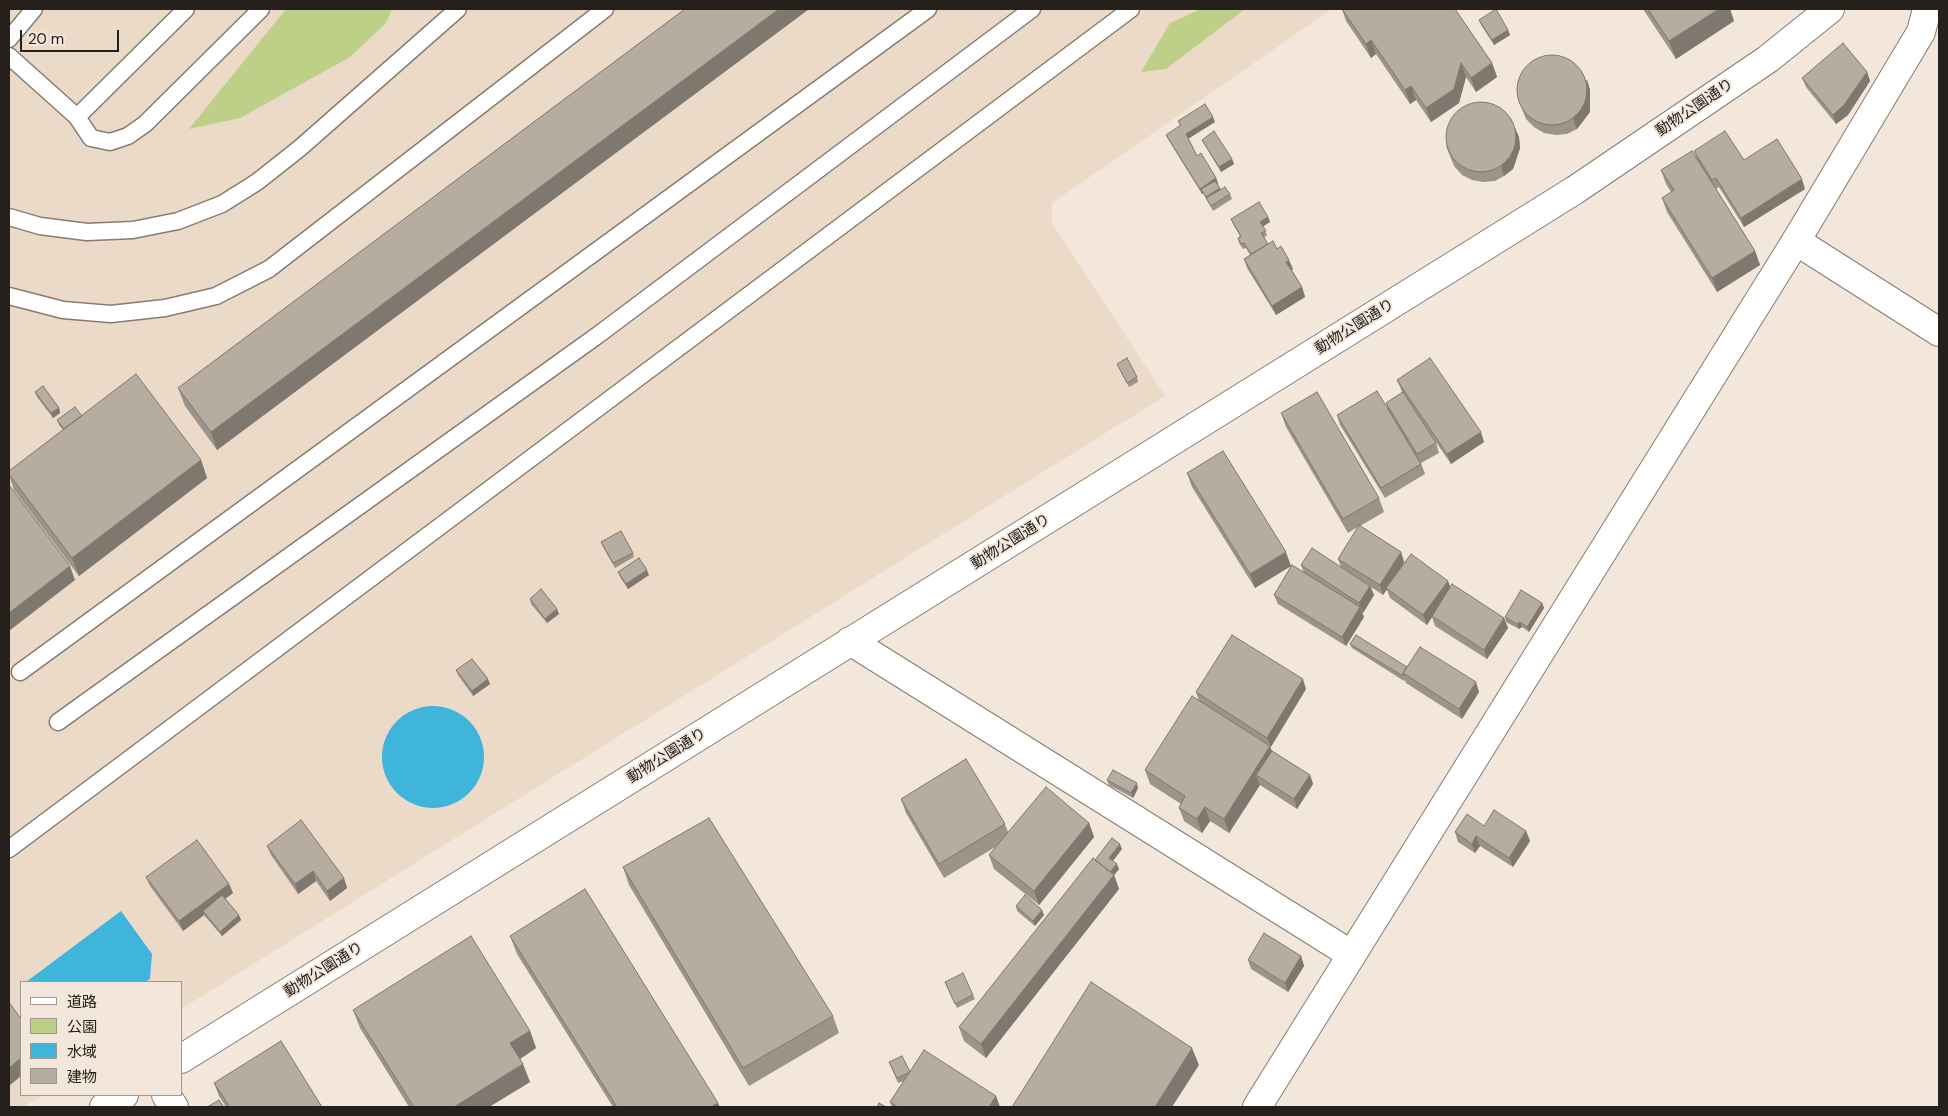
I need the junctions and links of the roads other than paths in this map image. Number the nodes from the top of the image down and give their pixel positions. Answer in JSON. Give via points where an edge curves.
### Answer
{"nodes":[{"id":1,"x":34,"y":9,"type":"edge"},
{"id":2,"x":186,"y":9,"type":"edge"},
{"id":3,"x":261,"y":9,"type":"edge"},
{"id":4,"x":458,"y":9,"type":"edge"},
{"id":5,"x":605,"y":9,"type":"edge"},
{"id":6,"x":928,"y":9,"type":"edge"},
{"id":7,"x":1032,"y":9,"type":"edge"},
{"id":8,"x":1131,"y":9,"type":"edge"},
{"id":9,"x":1830,"y":9,"type":"edge"},
{"id":10,"x":1927,"y":9,"type":"edge"},
{"id":11,"x":9,"y":39,"type":"edge"},
{"id":12,"x":9,"y":56,"type":"edge"},
{"id":13,"x":77,"y":117,"type":"junction"},
{"id":14,"x":9,"y":217,"type":"edge"},
{"id":15,"x":1796,"y":241,"type":"junction"},
{"id":16,"x":9,"y":296,"type":"edge"},
{"id":17,"x":1939,"y":332,"type":"edge"},
{"id":18,"x":850,"y":642,"type":"junction"},
{"id":19,"x":20,"y":672,"type":"dead end"},
{"id":20,"x":58,"y":722,"type":"dead end"},
{"id":21,"x":9,"y":849,"type":"edge"},
{"id":22,"x":1352,"y":955,"type":"junction"},
{"id":23,"x":182,"y":1058,"type":"edge"},
{"id":24,"x":122,"y":1096,"type":"edge"},
{"id":25,"x":167,"y":1096,"type":"edge"},
{"id":26,"x":104,"y":1107,"type":"edge"},
{"id":27,"x":174,"y":1107,"type":"edge"},
{"id":28,"x":1257,"y":1107,"type":"edge"}],
"edges":[{"from":1,"to":11,"type":"lane"},
{"from":2,"to":13,"type":"lane"},
{"from":3,"to":13,"type":"lane","via":[[145,124],[128,136],[110,142],[91,138]]},
{"from":4,"to":14,"type":"lane","via":[[300,148],[257,182],[222,204],[178,221],[132,230],[87,232],[40,226]]},
{"from":5,"to":16,"type":"lane","via":[[269,269],[216,296],[165,308],[111,314],[63,310]]},
{"from":6,"to":19,"type":"lane"},
{"from":7,"to":20,"type":"lane","via":[[598,335]]},
{"from":8,"to":21,"type":"lane"},
{"from":9,"to":18,"type":"street","name":"動物公園通り","via":[[1768,60],[1575,190]]},
{"from":10,"to":15,"type":"street","via":[[1922,32]]},
{"from":12,"to":13,"type":"lane"},
{"from":15,"to":17,"type":"street"},
{"from":15,"to":22,"type":"street"},
{"from":18,"to":22,"type":"street"},
{"from":18,"to":23,"type":"street","name":"動物公園通り"},
{"from":22,"to":28,"type":"street"},
{"from":24,"to":26,"type":"street"},
{"from":25,"to":27,"type":"street"}]}
